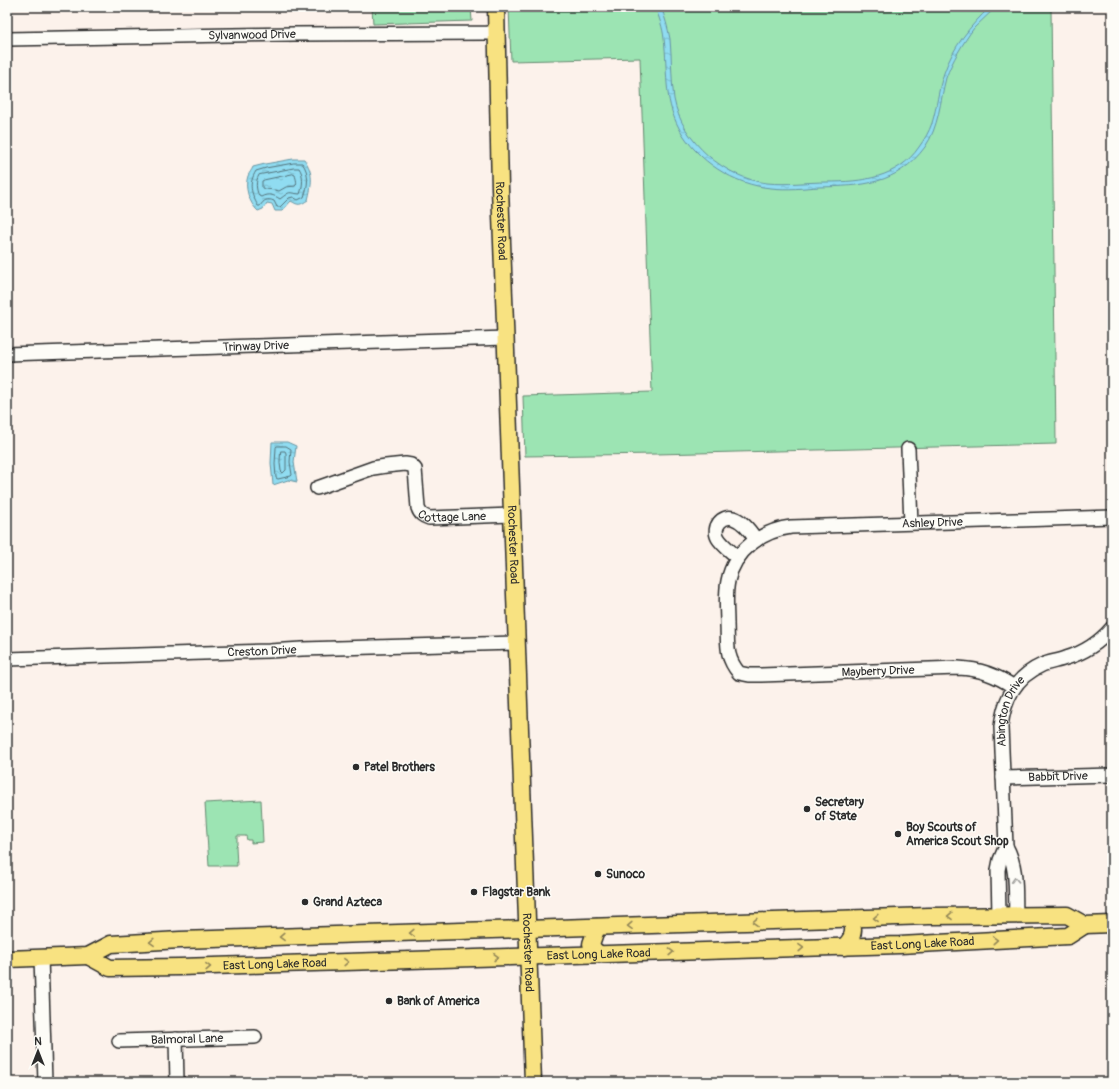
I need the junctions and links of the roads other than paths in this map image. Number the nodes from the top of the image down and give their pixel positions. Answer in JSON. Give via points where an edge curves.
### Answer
{"nodes":[{"id":1,"x":496,"y":7,"type":"edge"},
{"id":2,"x":496,"y":32,"type":"junction"},
{"id":3,"x":7,"y":39,"type":"edge"},
{"id":4,"x":506,"y":338,"type":"junction"},
{"id":5,"x":7,"y":354,"type":"edge"},
{"id":6,"x":908,"y":449,"type":"dead end"},
{"id":7,"x":317,"y":488,"type":"dead end"},
{"id":8,"x":512,"y":516,"type":"junction"},
{"id":9,"x":1112,"y":517,"type":"edge"},
{"id":10,"x":910,"y":523,"type":"junction"},
{"id":11,"x":756,"y":540,"type":"junction"},
{"id":12,"x":738,"y":558,"type":"junction"},
{"id":13,"x":1111,"y":631,"type":"edge"},
{"id":14,"x":517,"y":643,"type":"junction"},
{"id":15,"x":7,"y":659,"type":"edge"},
{"id":16,"x":739,"y":673,"type":"joint"},
{"id":17,"x":1014,"y":687,"type":"junction"},
{"id":18,"x":1112,"y":775,"type":"edge"},
{"id":19,"x":1003,"y":778,"type":"junction"},
{"id":20,"x":1006,"y":846,"type":"junction"},
{"id":21,"x":999,"y":916,"type":"junction"},
{"id":22,"x":1016,"y":916,"type":"junction"},
{"id":23,"x":1041,"y":916,"type":"junction"},
{"id":24,"x":904,"y":917,"type":"junction"},
{"id":25,"x":850,"y":919,"type":"junction"},
{"id":26,"x":1112,"y":924,"type":"edge"},
{"id":27,"x":1085,"y":925,"type":"junction"},
{"id":28,"x":597,"y":928,"type":"junction"},
{"id":29,"x":527,"y":930,"type":"junction"},
{"id":30,"x":467,"y":931,"type":"junction"},
{"id":31,"x":1037,"y":938,"type":"junction"},
{"id":32,"x":190,"y":940,"type":"junction"},
{"id":33,"x":900,"y":945,"type":"junction"},
{"id":34,"x":844,"y":947,"type":"junction"},
{"id":35,"x":599,"y":954,"type":"junction"},
{"id":36,"x":88,"y":956,"type":"junction"},
{"id":37,"x":529,"y":956,"type":"junction"},
{"id":38,"x":41,"y":957,"type":"junction"},
{"id":39,"x":459,"y":958,"type":"junction"},
{"id":40,"x":7,"y":959,"type":"edge"},
{"id":41,"x":180,"y":967,"type":"junction"},
{"id":42,"x":255,"y":1037,"type":"dead end"},
{"id":43,"x":176,"y":1039,"type":"junction"},
{"id":44,"x":118,"y":1041,"type":"dead end"},
{"id":45,"x":45,"y":1082,"type":"edge"},
{"id":46,"x":177,"y":1082,"type":"edge"},
{"id":47,"x":533,"y":1082,"type":"edge"}],
"edges":[{"from":1,"to":2,"type":"main road","name":"Rochester Road"},
{"from":2,"to":3,"type":"street","name":"Sylvanwood Drive"},
{"from":2,"to":4,"type":"main road","name":"Rochester Road"},
{"from":4,"to":5,"type":"street","name":"Trinway Drive"},
{"from":4,"to":8,"type":"main road","name":"Rochester Road"},
{"from":6,"to":10,"type":"street"},
{"from":7,"to":8,"type":"street","name":"Cottage Lane","via":[[373,468],[405,464],[415,469],[418,508],[424,516]]},
{"from":8,"to":14,"type":"main road","name":"Rochester Road"},
{"from":9,"to":10,"type":"street","name":"Ashley Drive"},
{"from":10,"to":11,"type":"street","name":"Ashley Drive","via":[[791,527],[773,531]]},
{"from":11,"to":12,"type":"street","name":"Ashley Drive"},
{"from":11,"to":12,"type":"street","via":[[747,528],[734,518],[726,518],[720,522],[716,529],[719,540]]},
{"from":12,"to":16,"type":"street","name":"Ashley Drive","via":[[730,574],[726,599],[730,661]]},
{"from":13,"to":17,"type":"street","name":"Abington Drive","via":[[1078,654],[1033,670]]},
{"from":14,"to":15,"type":"street","name":"Creston Drive"},
{"from":14,"to":29,"type":"main road","name":"Rochester Road"},
{"from":16,"to":17,"type":"street","name":"Mayberry Drive","via":[[760,675],[962,668],[999,677]]},
{"from":17,"to":19,"type":"street","name":"Abington Drive","via":[[1002,715]]},
{"from":18,"to":19,"type":"street","name":"Babbit Drive"},
{"from":19,"to":20,"type":"street","name":"Abington Drive"},
{"from":20,"to":21,"type":"street","name":"Abington Drive","via":[[998,870]]},
{"from":22,"to":20,"type":"street","name":"Abington Drive","one_way":true,"via":[[1014,870]]},
{"from":21,"to":22,"type":"main road","name":"East Long Lake Road"},
{"from":21,"to":24,"type":"main road","name":"East Long Lake Road","one_way":true},
{"from":22,"to":23,"type":"main road","name":"East Long Lake Road"},
{"from":23,"to":27,"type":"main road","name":"East Long Lake Road","via":[[1067,915]]},
{"from":23,"to":31,"type":"main road","via":[[1043,929]]},
{"from":24,"to":25,"type":"main road","name":"East Long Lake Road","one_way":true},
{"from":24,"to":33,"type":"main road","via":[[895,933]]},
{"from":25,"to":28,"type":"main road","name":"East Long Lake Road","one_way":true},
{"from":25,"to":34,"type":"main road","via":[[854,931],[852,938]]},
{"from":26,"to":27,"type":"main road"},
{"from":27,"to":31,"type":"main road","name":"East Long Lake Road","via":[[1068,936]]},
{"from":28,"to":29,"type":"main road","name":"East Long Lake Road"},
{"from":28,"to":35,"type":"main road","via":[[591,944]]},
{"from":29,"to":30,"type":"main road","name":"East Long Lake Road"},
{"from":29,"to":37,"type":"main road","name":"Rochester Road"},
{"from":30,"to":32,"type":"main road","name":"East Long Lake Road","one_way":true},
{"from":30,"to":39,"type":"main road","via":[[470,946]]},
{"from":33,"to":31,"type":"main road","name":"East Long Lake Road","one_way":true},
{"from":32,"to":36,"type":"main road","name":"East Long Lake Road","one_way":true,"via":[[110,944]]},
{"from":32,"to":41,"type":"main road","via":[[179,950]]},
{"from":33,"to":34,"type":"main road","name":"East Long Lake Road"},
{"from":35,"to":34,"type":"main road","name":"East Long Lake Road","one_way":true},
{"from":35,"to":37,"type":"main road","name":"East Long Lake Road"},
{"from":36,"to":38,"type":"main road","name":"East Long Lake Road"},
{"from":36,"to":41,"type":"main road","name":"East Long Lake Road","via":[[110,968]]},
{"from":39,"to":37,"type":"main road","name":"East Long Lake Road","one_way":true},
{"from":37,"to":47,"type":"main road","name":"Rochester Road"},
{"from":38,"to":40,"type":"main road","name":"East Long Lake Road"},
{"from":38,"to":45,"type":"street"},
{"from":41,"to":39,"type":"main road","name":"East Long Lake Road","one_way":true},
{"from":42,"to":43,"type":"street","name":"Balmoral Lane"},
{"from":43,"to":44,"type":"street","name":"Balmoral Lane"},
{"from":43,"to":46,"type":"street"}]}
